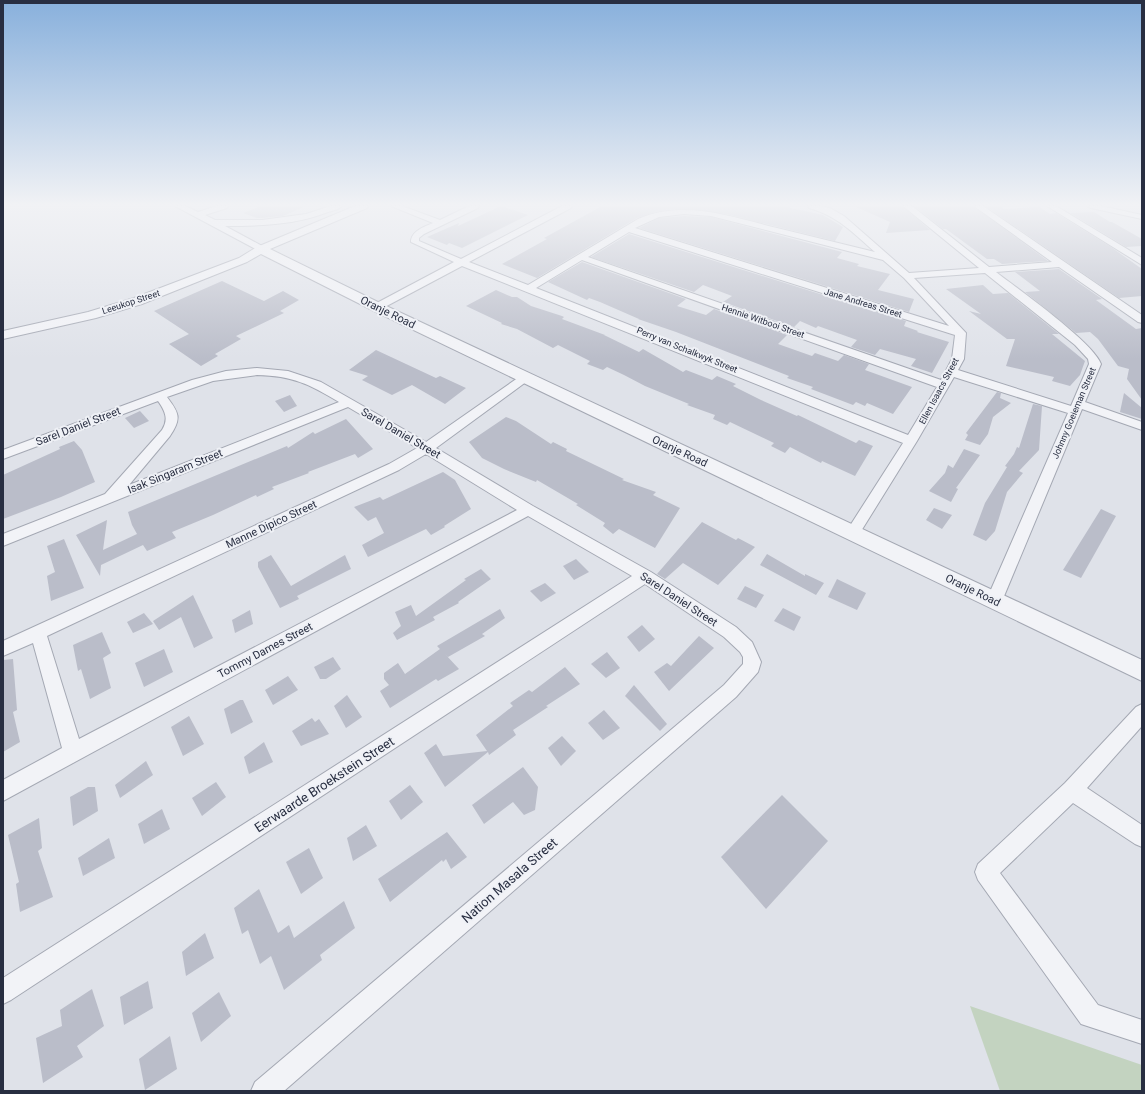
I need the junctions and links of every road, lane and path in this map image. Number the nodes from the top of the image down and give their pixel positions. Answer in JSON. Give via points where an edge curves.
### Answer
{"nodes":[{"id":1,"x":248,"y":257,"type":"edge"},
{"id":2,"x":276,"y":257,"type":"edge"},
{"id":3,"x":450,"y":257,"type":"edge"},
{"id":4,"x":470,"y":257,"type":"edge"},
{"id":5,"x":581,"y":257,"type":"joint"},
{"id":6,"x":718,"y":257,"type":"edge"},
{"id":7,"x":884,"y":257,"type":"edge"},
{"id":8,"x":972,"y":257,"type":"edge"},
{"id":9,"x":1051,"y":257,"type":"edge"},
{"id":10,"x":888,"y":258,"type":"joint"},
{"id":11,"x":461,"y":262,"type":"junction"},
{"id":12,"x":1061,"y":264,"type":"junction"},
{"id":13,"x":989,"y":270,"type":"junction"},
{"id":14,"x":907,"y":276,"type":"junction"},
{"id":15,"x":530,"y":288,"type":"junction"},
{"id":16,"x":377,"y":307,"type":"junction"},
{"id":17,"x":1142,"y":320,"type":"edge"},
{"id":18,"x":961,"y":333,"type":"junction"},
{"id":19,"x":3,"y":335,"type":"edge"},
{"id":20,"x":951,"y":372,"type":"junction"},
{"id":21,"x":526,"y":377,"type":"junction"},
{"id":22,"x":944,"y":385,"type":"junction"},
{"id":23,"x":160,"y":395,"type":"junction"},
{"id":24,"x":348,"y":403,"type":"junction"},
{"id":25,"x":1077,"y":408,"type":"junction"},
{"id":26,"x":1142,"y":426,"type":"edge"},
{"id":27,"x":912,"y":441,"type":"junction"},
{"id":28,"x":427,"y":448,"type":"junction"},
{"id":29,"x":3,"y":455,"type":"edge"},
{"id":30,"x":110,"y":497,"type":"junction"},
{"id":31,"x":528,"y":510,"type":"junction"},
{"id":32,"x":853,"y":532,"type":"junction"},
{"id":33,"x":3,"y":540,"type":"edge"},
{"id":34,"x":646,"y":576,"type":"junction"},
{"id":35,"x":994,"y":601,"type":"junction"},
{"id":36,"x":38,"y":633,"type":"junction"},
{"id":37,"x":3,"y":649,"type":"edge"},
{"id":38,"x":758,"y":662,"type":"junction"},
{"id":39,"x":1142,"y":671,"type":"edge"},
{"id":40,"x":1142,"y":713,"type":"edge"},
{"id":41,"x":73,"y":752,"type":"junction"},
{"id":42,"x":1072,"y":790,"type":"junction"},
{"id":43,"x":3,"y":792,"type":"edge"},
{"id":44,"x":1142,"y":837,"type":"edge"},
{"id":45,"x":3,"y":992,"type":"edge"},
{"id":46,"x":1142,"y":1032,"type":"edge"},
{"id":47,"x":264,"y":1091,"type":"edge"},
{"id":48,"x":280,"y":1091,"type":"edge"}],
"edges":[{"from":1,"to":19,"type":"street","name":"Leeukop Street","via":[[132,303]]},
{"from":2,"to":16,"type":"street","name":"Oranje Road"},
{"from":3,"to":11,"type":"street"},
{"from":4,"to":11,"type":"street"},
{"from":5,"to":15,"type":"street"},
{"from":5,"to":22,"type":"street","name":"Hennie Witbooi Street"},
{"from":6,"to":18,"type":"street","name":"Jane Andreas Street"},
{"from":7,"to":10,"type":"street"},
{"from":8,"to":13,"type":"street","name":"Johnny Goeieman Street"},
{"from":9,"to":12,"type":"street"},
{"from":10,"to":14,"type":"street"},
{"from":11,"to":15,"type":"street","name":"Perry van Schalkwyk Street"},
{"from":11,"to":16,"type":"street"},
{"from":12,"to":13,"type":"street"},
{"from":12,"to":17,"type":"street"},
{"from":13,"to":14,"type":"street"},
{"from":13,"to":25,"type":"street","name":"Johnny Goeieman Street","via":[[1074,339],[1093,358],[1095,364]]},
{"from":14,"to":18,"type":"street"},
{"from":15,"to":27,"type":"street","name":"Perry van Schalkwyk Street"},
{"from":16,"to":21,"type":"street","name":"Oranje Road"},
{"from":18,"to":20,"type":"street","name":"Ellen Isaacs Street","via":[[958,359]]},
{"from":20,"to":22,"type":"street","name":"Ellen Isaacs Street"},
{"from":20,"to":25,"type":"street"},
{"from":21,"to":28,"type":"street","name":"Manne Dipico Street"},
{"from":21,"to":32,"type":"street","name":"Oranje Road"},
{"from":22,"to":27,"type":"street","name":"Ellen Isaacs Street"},
{"from":23,"to":24,"type":"street","name":"Sarel Daniel Street","via":[[218,375],[261,371],[282,372],[304,378]]},
{"from":23,"to":29,"type":"street","name":"Sarel Daniel Street"},
{"from":23,"to":30,"type":"street","via":[[174,417],[171,427]]},
{"from":24,"to":28,"type":"street","name":"Sarel Daniel Street"},
{"from":24,"to":30,"type":"street","name":"Isak Singaram Street"},
{"from":25,"to":26,"type":"street"},
{"from":25,"to":35,"type":"street","name":"Johnny Goeieman Street"},
{"from":27,"to":32,"type":"street","name":"Ellen Isaacs Street"},
{"from":28,"to":31,"type":"street","name":"Sarel Daniel Street"},
{"from":28,"to":36,"type":"street","name":"Manne Dipico Street","via":[[394,467]]},
{"from":30,"to":33,"type":"street","name":"Isak Singaram Street"},
{"from":31,"to":34,"type":"street","name":"Sarel Daniel Street"},
{"from":31,"to":41,"type":"street","name":"Tommy Dames Street"},
{"from":32,"to":35,"type":"street","name":"Oranje Road"},
{"from":34,"to":38,"type":"street","name":"Sarel Daniel Street","via":[[730,632],[742,642],[753,663]]},
{"from":34,"to":45,"type":"street","name":"Eerwaarde Broekstein Street"},
{"from":35,"to":39,"type":"street","name":"Oranje Road"},
{"from":36,"to":37,"type":"street","name":"Manne Dipico Street"},
{"from":36,"to":41,"type":"street"},
{"from":38,"to":47,"type":"street","name":"Nation Masala Street","via":[[730,690]]},
{"from":38,"to":48,"type":"street"},
{"from":40,"to":42,"type":"street"},
{"from":41,"to":43,"type":"street","name":"Tommy Dames Street"},
{"from":42,"to":44,"type":"street"},
{"from":42,"to":46,"type":"street","via":[[986,872],[1090,1015]]}]}
